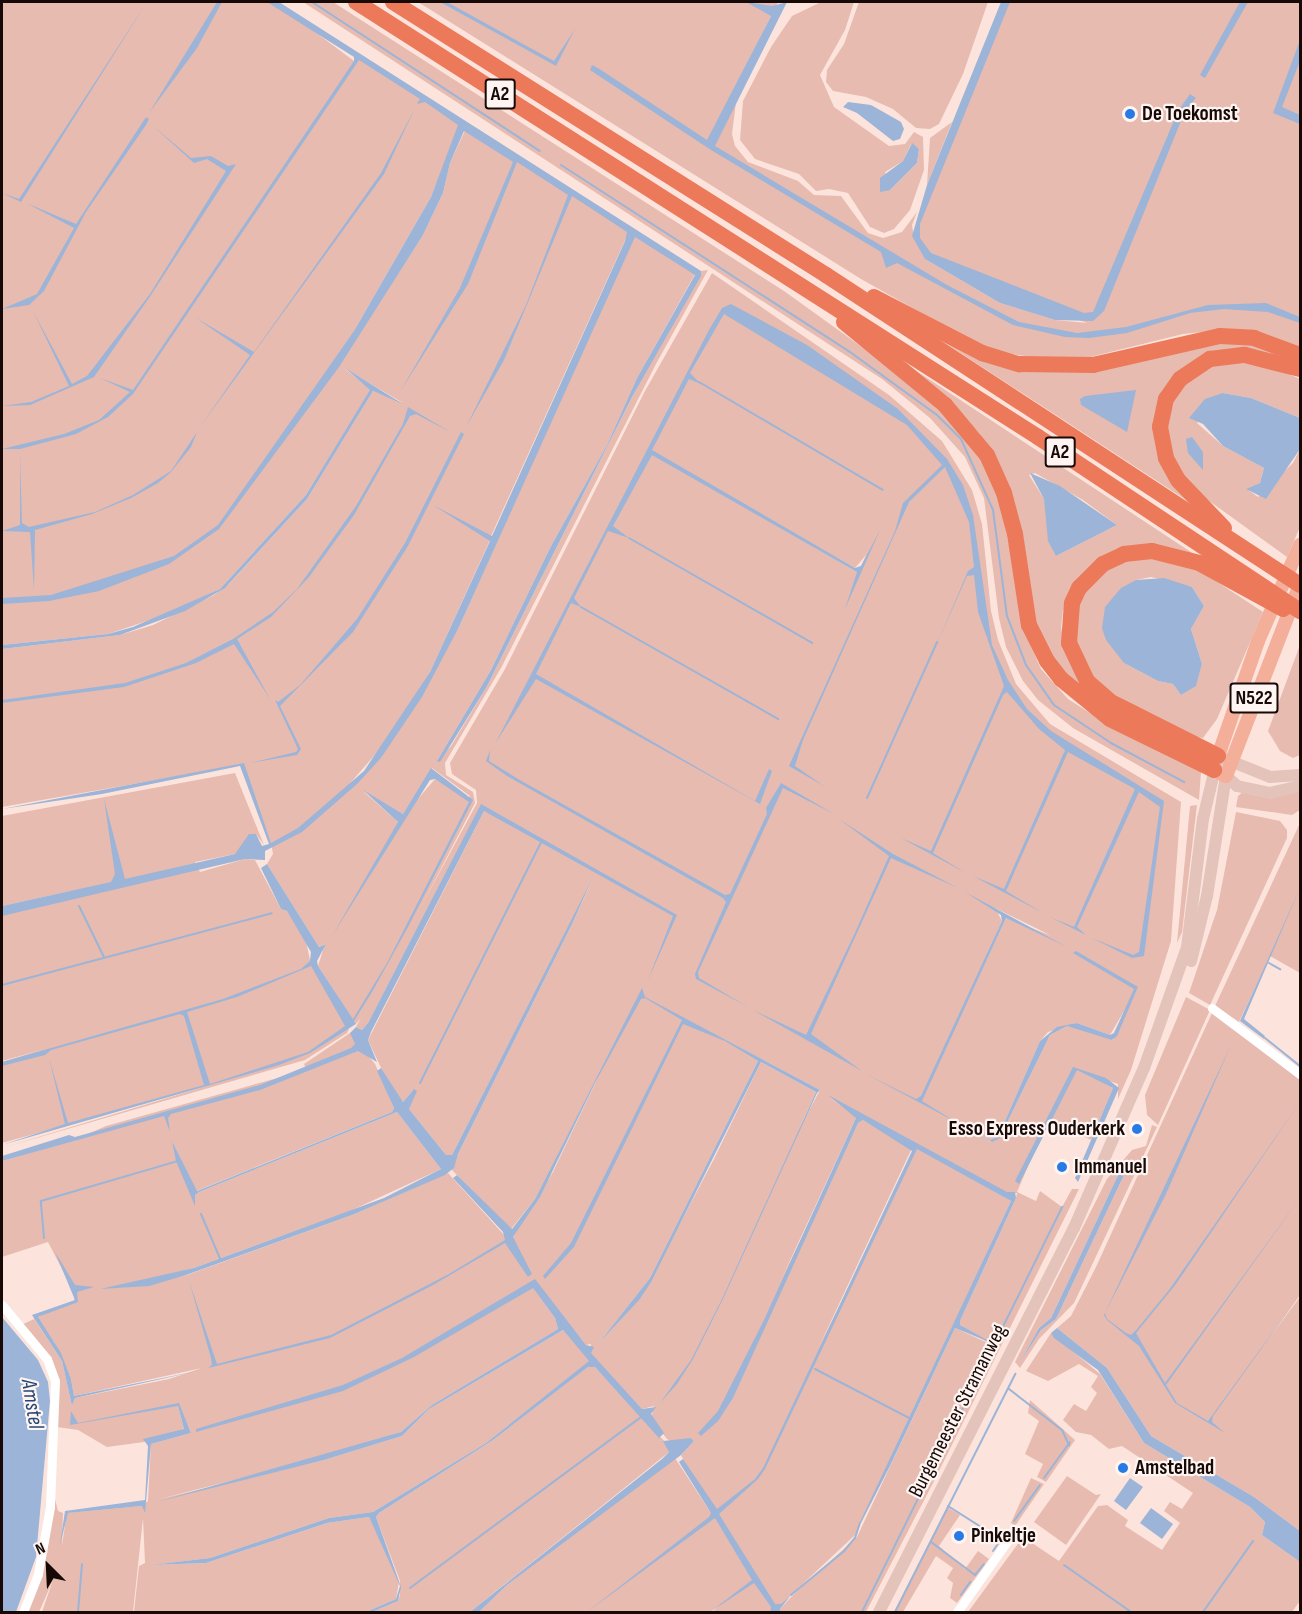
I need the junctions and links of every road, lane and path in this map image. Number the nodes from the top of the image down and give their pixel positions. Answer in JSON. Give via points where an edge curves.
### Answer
{"nodes":[{"id":1,"x":356,"y":2,"type":"edge"},
{"id":2,"x":393,"y":2,"type":"edge"},
{"id":3,"x":826,"y":275,"type":"junction"},
{"id":4,"x":818,"y":296,"type":"junction"},
{"id":5,"x":1300,"y":355,"type":"edge"},
{"id":6,"x":1300,"y":369,"type":"edge"},
{"id":7,"x":1237,"y":542,"type":"junction"},
{"id":8,"x":1299,"y":549,"type":"edge"},
{"id":9,"x":1300,"y":584,"type":"edge"},
{"id":10,"x":1300,"y":611,"type":"edge"},
{"id":11,"x":1300,"y":616,"type":"edge"},
{"id":12,"x":1223,"y":766,"type":"junction"},
{"id":13,"x":1300,"y":775,"type":"edge"},
{"id":14,"x":1237,"y":786,"type":"junction"},
{"id":15,"x":1300,"y":786,"type":"edge"},
{"id":16,"x":1220,"y":803,"type":"junction"},
{"id":17,"x":1212,"y":1008,"type":"dead end"},
{"id":18,"x":1300,"y":1074,"type":"edge"},
{"id":19,"x":1074,"y":1228,"type":"junction"},
{"id":20,"x":2,"y":1305,"type":"edge"},
{"id":21,"x":1013,"y":1533,"type":"dead end"},
{"id":22,"x":22,"y":1612,"type":"edge"},
{"id":23,"x":879,"y":1612,"type":"edge"},
{"id":24,"x":957,"y":1612,"type":"edge"}],
"edges":[{"from":1,"to":4,"type":"highway","number":"A2"},
{"from":2,"to":3,"type":"highway","number":"A2"},
{"from":3,"to":5,"type":"highway","number":"A2","via":[[904,310],[982,353],[1019,364],[1093,365],[1220,336],[1254,338]]},
{"from":3,"to":7,"type":"highway","number":"A2"},
{"from":4,"to":10,"type":"highway","number":"A2"},
{"from":4,"to":12,"type":"highway","number":"A2","via":[[866,343],[945,405],[987,455],[1012,524],[1029,625],[1061,679],[1110,719]]},
{"from":6,"to":7,"type":"highway","number":"A2","via":[[1245,355],[1210,359],[1179,379],[1162,408],[1160,435],[1171,468]]},
{"from":7,"to":9,"type":"highway","number":"A2"},
{"from":8,"to":12,"type":"main road","name":"Burgemeester Stramanweg","number":"N522","via":[[1266,625]]},
{"from":9,"to":12,"type":"main road","name":"Burgemeester Stramanweg","number":"N522"},
{"from":11,"to":12,"type":"highway","via":[[1261,600],[1199,563],[1152,551],[1113,559],[1091,574],[1080,588],[1068,630],[1073,658],[1087,681],[1119,706]]},
{"from":12,"to":13,"type":"main road","via":[[1270,777]]},
{"from":12,"to":14,"type":"main road"},
{"from":12,"to":16,"type":"main road","name":"Burgemeester Stramanweg","number":"N522"},
{"from":12,"to":19,"type":"main road","name":"Burgemeester Stramanweg","number":"N522","via":[[1203,819],[1181,970],[1144,1068]]},
{"from":14,"to":15,"type":"main road","via":[[1269,793]]},
{"from":14,"to":16,"type":"main road"},
{"from":16,"to":19,"type":"main road","name":"Burgemeester Stramanweg","number":"N522","via":[[1207,896],[1186,978],[1125,1126],[1083,1219]]},
{"from":17,"to":18,"type":"street"},
{"from":19,"to":23,"type":"main road","name":"Burgemeester Stramanweg","number":"N522"},
{"from":20,"to":22,"type":"street","via":[[47,1359],[55,1381],[50,1507],[38,1574]]},
{"from":21,"to":24,"type":"street"}]}
